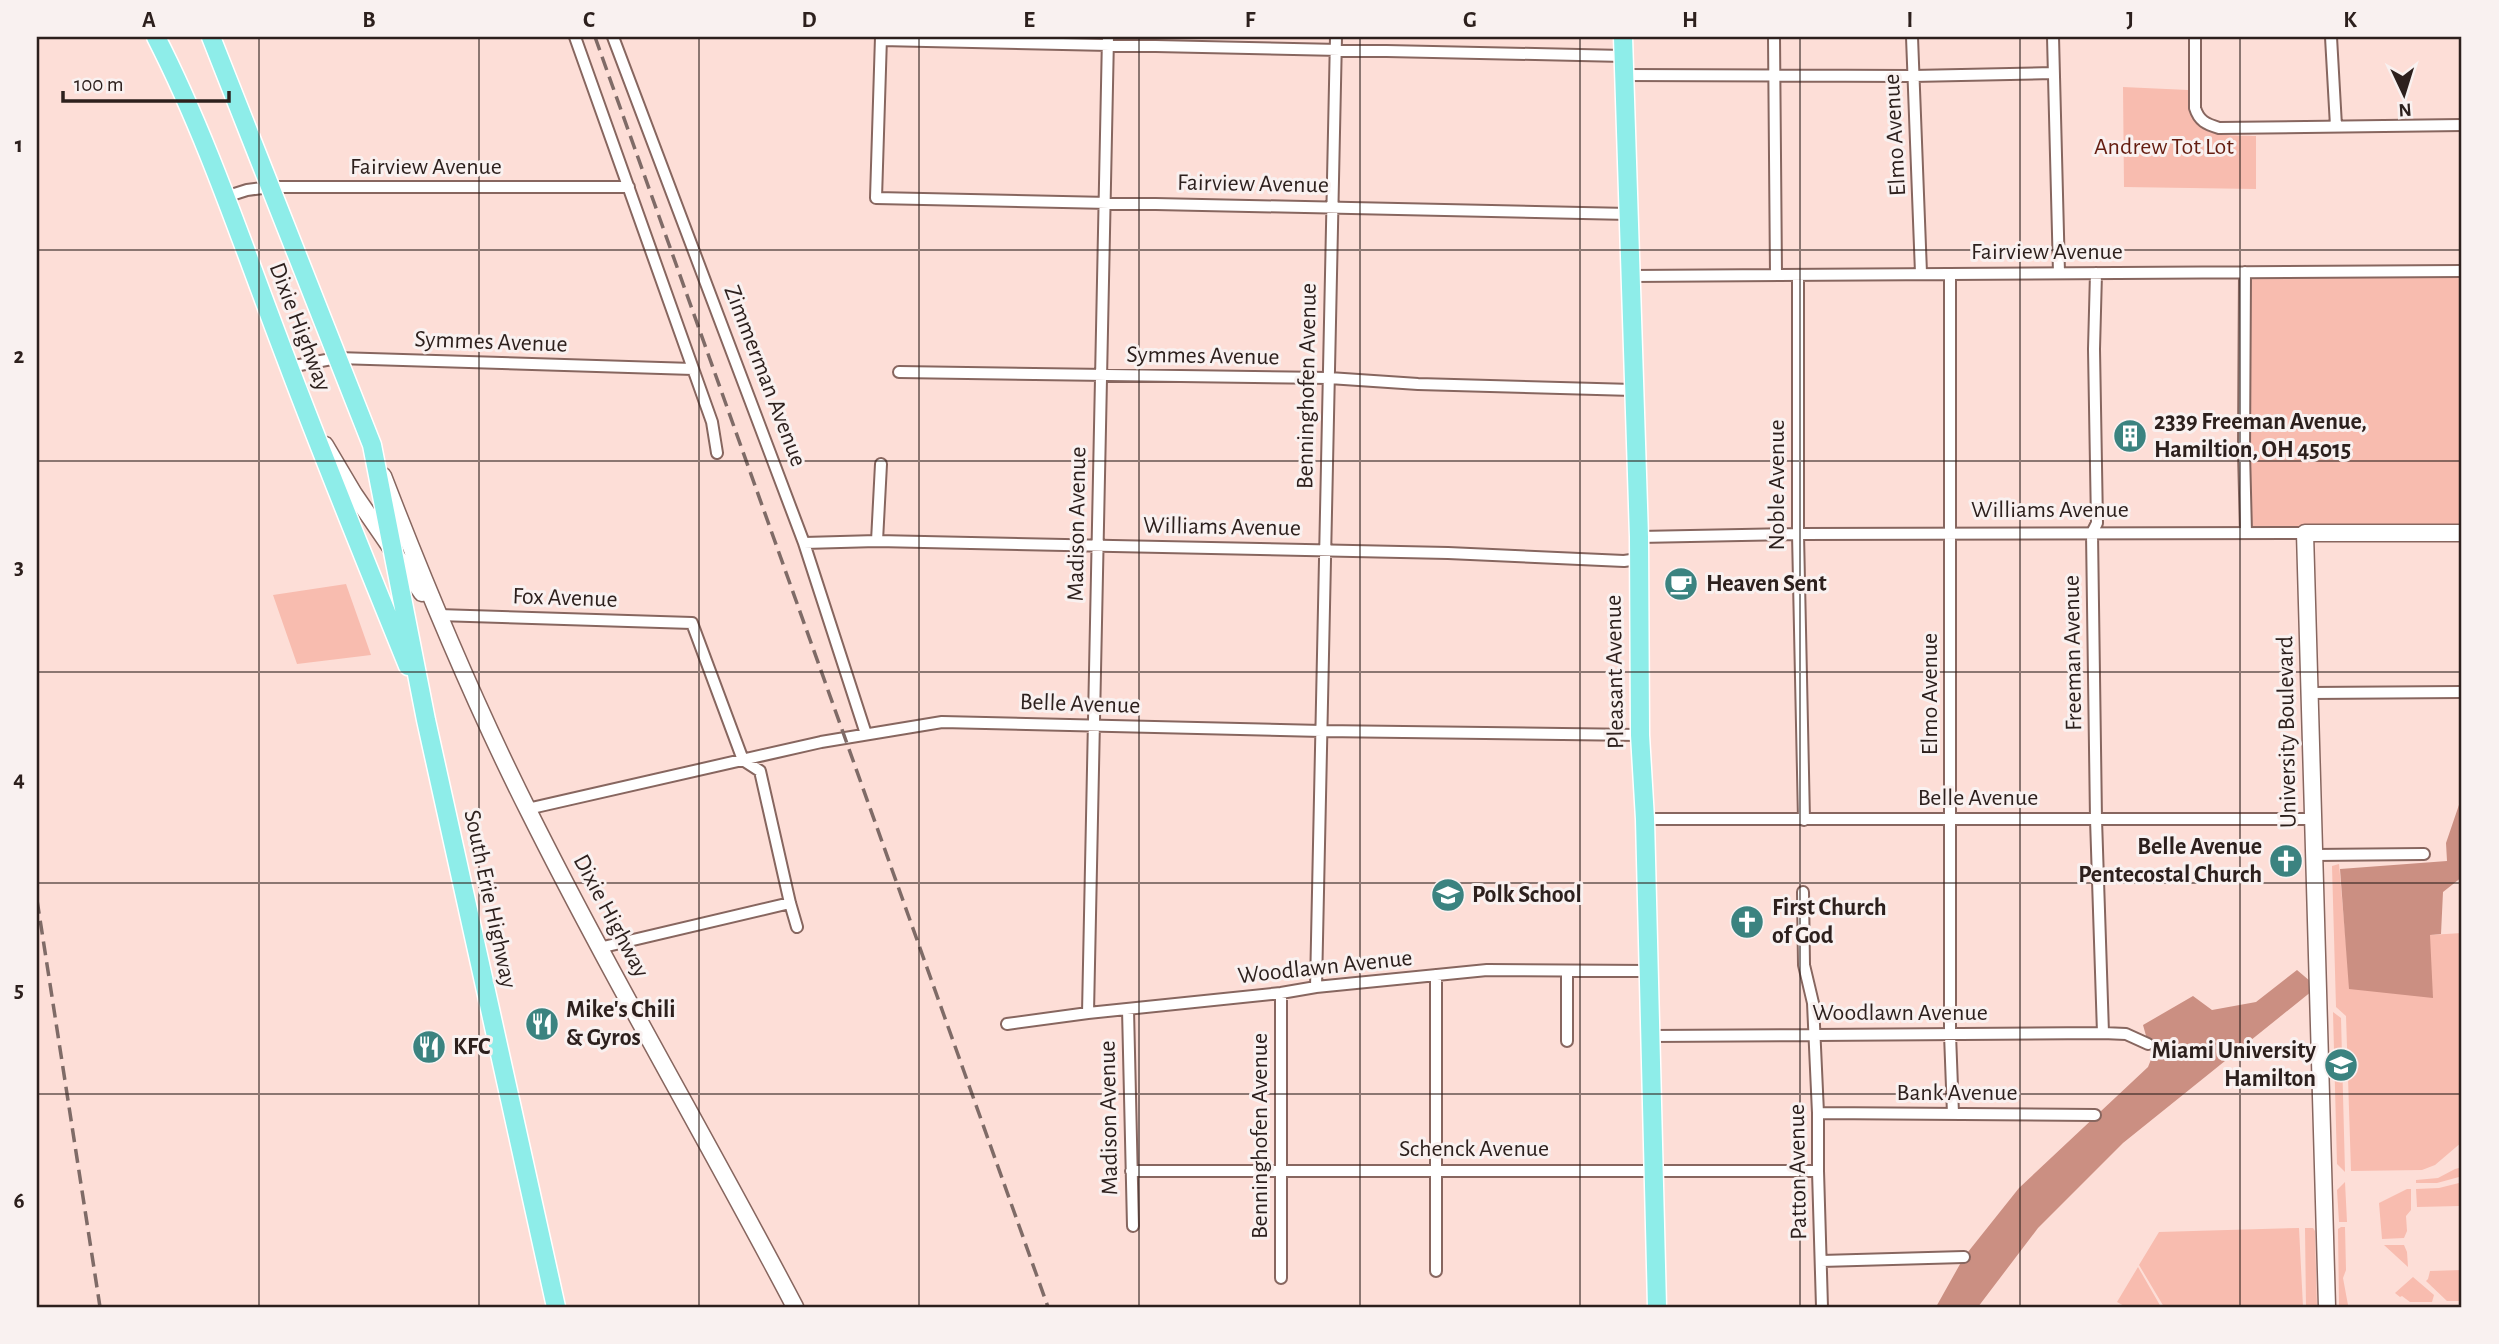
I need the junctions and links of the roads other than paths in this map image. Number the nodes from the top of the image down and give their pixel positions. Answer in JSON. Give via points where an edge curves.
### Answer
{"nodes":[{"id":1,"x":211,"y":37,"type":"edge"},
{"id":2,"x":575,"y":37,"type":"edge"},
{"id":3,"x":613,"y":37,"type":"edge"},
{"id":4,"x":1623,"y":37,"type":"edge"},
{"id":5,"x":1774,"y":37,"type":"edge"},
{"id":6,"x":1912,"y":37,"type":"edge"},
{"id":7,"x":2053,"y":37,"type":"edge"},
{"id":8,"x":2195,"y":37,"type":"edge"},
{"id":9,"x":2331,"y":37,"type":"edge"},
{"id":10,"x":162,"y":38,"type":"edge"},
{"id":11,"x":881,"y":38,"type":"edge"},
{"id":12,"x":1108,"y":40,"type":"edge"},
{"id":13,"x":1336,"y":43,"type":"edge"},
{"id":14,"x":1624,"y":56,"type":"junction"},
{"id":15,"x":2053,"y":73,"type":"junction"},
{"id":16,"x":1624,"y":75,"type":"junction"},
{"id":17,"x":1775,"y":76,"type":"junction"},
{"id":18,"x":1913,"y":76,"type":"junction"},
{"id":19,"x":2462,"y":125,"type":"edge"},
{"id":20,"x":2336,"y":126,"type":"junction"},
{"id":21,"x":270,"y":187,"type":"junction"},
{"id":22,"x":629,"y":187,"type":"junction"},
{"id":23,"x":225,"y":197,"type":"junction"},
{"id":24,"x":1104,"y":202,"type":"junction"},
{"id":25,"x":1332,"y":207,"type":"junction"},
{"id":26,"x":1629,"y":214,"type":"junction"},
{"id":27,"x":2462,"y":271,"type":"edge"},
{"id":28,"x":2245,"y":272,"type":"junction"},
{"id":29,"x":1921,"y":273,"type":"junction"},
{"id":30,"x":2059,"y":273,"type":"junction"},
{"id":31,"x":2096,"y":273,"type":"junction"},
{"id":32,"x":1950,"y":274,"type":"junction"},
{"id":33,"x":1776,"y":275,"type":"junction"},
{"id":34,"x":1798,"y":275,"type":"junction"},
{"id":35,"x":1631,"y":276,"type":"junction"},
{"id":36,"x":337,"y":358,"type":"junction"},
{"id":37,"x":289,"y":367,"type":"junction"},
{"id":38,"x":693,"y":369,"type":"junction"},
{"id":39,"x":899,"y":372,"type":"dead end"},
{"id":40,"x":1101,"y":376,"type":"junction"},
{"id":41,"x":1329,"y":379,"type":"junction"},
{"id":42,"x":1633,"y":390,"type":"junction"},
{"id":43,"x":305,"y":411,"type":"junction"},
{"id":44,"x":372,"y":445,"type":"junction"},
{"id":45,"x":718,"y":453,"type":"dead end"},
{"id":46,"x":881,"y":464,"type":"dead end"},
{"id":47,"x":1950,"y":533,"type":"junction"},
{"id":48,"x":2092,"y":533,"type":"junction"},
{"id":49,"x":2246,"y":533,"type":"junction"},
{"id":50,"x":2305,"y":533,"type":"junction"},
{"id":51,"x":2462,"y":533,"type":"edge"},
{"id":52,"x":1798,"y":534,"type":"junction"},
{"id":53,"x":1639,"y":537,"type":"junction"},
{"id":54,"x":877,"y":541,"type":"junction"},
{"id":55,"x":804,"y":543,"type":"junction"},
{"id":56,"x":1097,"y":547,"type":"junction"},
{"id":57,"x":1324,"y":552,"type":"junction"},
{"id":58,"x":394,"y":553,"type":"junction"},
{"id":59,"x":1638,"y":559,"type":"junction"},
{"id":60,"x":438,"y":615,"type":"junction"},
{"id":61,"x":2462,"y":692,"type":"edge"},
{"id":62,"x":2309,"y":693,"type":"junction"},
{"id":63,"x":423,"y":705,"type":"junction"},
{"id":64,"x":1093,"y":726,"type":"junction"},
{"id":65,"x":1322,"y":731,"type":"junction"},
{"id":66,"x":866,"y":734,"type":"junction"},
{"id":67,"x":1640,"y":735,"type":"junction"},
{"id":68,"x":743,"y":760,"type":"junction"},
{"id":69,"x":527,"y":810,"type":"junction"},
{"id":70,"x":1951,"y":818,"type":"junction"},
{"id":71,"x":2096,"y":819,"type":"junction"},
{"id":72,"x":2312,"y":819,"type":"junction"},
{"id":73,"x":1645,"y":820,"type":"junction"},
{"id":74,"x":1804,"y":820,"type":"junction"},
{"id":75,"x":2424,"y":854,"type":"dead end"},
{"id":76,"x":2313,"y":855,"type":"junction"},
{"id":77,"x":1803,"y":892,"type":"dead end"},
{"id":78,"x":790,"y":902,"type":"junction"},
{"id":79,"x":797,"y":927,"type":"dead end"},
{"id":80,"x":599,"y":948,"type":"junction"},
{"id":81,"x":1567,"y":971,"type":"junction"},
{"id":82,"x":1649,"y":971,"type":"junction"},
{"id":83,"x":1436,"y":975,"type":"junction"},
{"id":84,"x":1316,"y":987,"type":"junction"},
{"id":85,"x":1281,"y":993,"type":"junction"},
{"id":86,"x":1128,"y":1009,"type":"junction"},
{"id":87,"x":1088,"y":1013,"type":"junction"},
{"id":88,"x":1007,"y":1024,"type":"dead end"},
{"id":89,"x":2103,"y":1033,"type":"junction"},
{"id":90,"x":1950,"y":1034,"type":"junction"},
{"id":91,"x":1814,"y":1035,"type":"junction"},
{"id":92,"x":1651,"y":1037,"type":"junction"},
{"id":93,"x":1567,"y":1041,"type":"dead end"},
{"id":94,"x":2148,"y":1044,"type":"dead end"},
{"id":95,"x":1818,"y":1113,"type":"junction"},
{"id":96,"x":1953,"y":1114,"type":"junction"},
{"id":97,"x":2095,"y":1115,"type":"dead end"},
{"id":98,"x":1281,"y":1170,"type":"junction"},
{"id":99,"x":1435,"y":1170,"type":"junction"},
{"id":100,"x":1655,"y":1170,"type":"junction"},
{"id":101,"x":1131,"y":1171,"type":"junction"},
{"id":102,"x":1818,"y":1171,"type":"junction"},
{"id":103,"x":1133,"y":1226,"type":"dead end"},
{"id":104,"x":1964,"y":1257,"type":"dead end"},
{"id":105,"x":1821,"y":1261,"type":"junction"},
{"id":106,"x":1436,"y":1270,"type":"dead end"},
{"id":107,"x":1281,"y":1278,"type":"dead end"},
{"id":108,"x":556,"y":1307,"type":"edge"},
{"id":109,"x":795,"y":1307,"type":"edge"},
{"id":110,"x":1657,"y":1307,"type":"edge"},
{"id":111,"x":1822,"y":1307,"type":"edge"},
{"id":112,"x":2327,"y":1307,"type":"edge"}],
"edges":[{"from":1,"to":21,"type":"main road","name":"Dixie Highway"},
{"from":2,"to":22,"type":"street"},
{"from":3,"to":55,"type":"street","name":"Zimmerman Avenue"},
{"from":4,"to":14,"type":"main road","name":"Pleasant Avenue"},
{"from":5,"to":17,"type":"street"},
{"from":6,"to":18,"type":"street","name":"Elmo Avenue"},
{"from":7,"to":15,"type":"street"},
{"from":8,"to":20,"type":"street","via":[[2197,117],[2208,125]]},
{"from":9,"to":20,"type":"street"},
{"from":10,"to":23,"type":"main road","name":"Dixie Highway"},
{"from":11,"to":12,"type":"street"},
{"from":11,"to":24,"type":"street","name":"Fairview Avenue","via":[[876,198]]},
{"from":12,"to":13,"type":"street"},
{"from":12,"to":24,"type":"street","name":"Madison Avenue"},
{"from":13,"to":14,"type":"street"},
{"from":13,"to":25,"type":"street","name":"Benninghofen Avenue"},
{"from":14,"to":16,"type":"main road","name":"Pleasant Avenue"},
{"from":15,"to":18,"type":"street"},
{"from":15,"to":30,"type":"street"},
{"from":16,"to":17,"type":"street"},
{"from":16,"to":26,"type":"main road","name":"Pleasant Avenue"},
{"from":17,"to":18,"type":"street"},
{"from":17,"to":33,"type":"street"},
{"from":18,"to":29,"type":"street","name":"Elmo Avenue"},
{"from":19,"to":20,"type":"street"},
{"from":21,"to":22,"type":"street","name":"Fairview Avenue"},
{"from":21,"to":23,"type":"street","name":"Fairview Avenue"},
{"from":21,"to":36,"type":"main road","name":"Dixie Highway"},
{"from":22,"to":38,"type":"street"},
{"from":23,"to":37,"type":"main road","name":"Dixie Highway"},
{"from":24,"to":25,"type":"street","name":"Fairview Avenue"},
{"from":24,"to":40,"type":"street","name":"Madison Avenue"},
{"from":25,"to":26,"type":"street","name":"Fairview Avenue"},
{"from":25,"to":41,"type":"street","name":"Benninghofen Avenue"},
{"from":26,"to":35,"type":"main road","name":"Pleasant Avenue"},
{"from":27,"to":28,"type":"street","name":"Fairview Avenue"},
{"from":28,"to":31,"type":"street","name":"Fairview Avenue"},
{"from":28,"to":49,"type":"street"},
{"from":29,"to":32,"type":"street","name":"Fairview Avenue"},
{"from":29,"to":34,"type":"street","name":"Fairview Avenue"},
{"from":30,"to":31,"type":"street","name":"Fairview Avenue"},
{"from":30,"to":32,"type":"street","name":"Fairview Avenue"},
{"from":31,"to":48,"type":"street","name":"Freeman Avenue","via":[[2097,523]]},
{"from":32,"to":47,"type":"street","name":"Elmo Avenue"},
{"from":33,"to":34,"type":"street","name":"Fairview Avenue"},
{"from":33,"to":35,"type":"street","name":"Fairview Avenue"},
{"from":34,"to":52,"type":"street","name":"Noble Avenue"},
{"from":35,"to":42,"type":"main road","name":"Pleasant Avenue"},
{"from":36,"to":37,"type":"street","name":"Symmes Avenue"},
{"from":36,"to":38,"type":"street","name":"Symmes Avenue"},
{"from":36,"to":44,"type":"main road","name":"Dixie Highway"},
{"from":37,"to":43,"type":"main road","name":"Dixie Highway"},
{"from":38,"to":45,"type":"street"},
{"from":39,"to":40,"type":"street","name":"Symmes Avenue"},
{"from":40,"to":41,"type":"street","name":"Symmes Avenue"},
{"from":40,"to":56,"type":"street","name":"Madison Avenue"},
{"from":41,"to":42,"type":"street","name":"Symmes Avenue"},
{"from":41,"to":57,"type":"street","name":"Benninghofen Avenue"},
{"from":42,"to":53,"type":"main road","name":"Pleasant Avenue"},
{"from":43,"to":58,"type":"street","name":"Dixie Highway"},
{"from":43,"to":63,"type":"main road","name":"South Erie Highway"},
{"from":44,"to":58,"type":"main road","name":"South Erie Highway"},
{"from":44,"to":60,"type":"street","name":"Dixie Highway"},
{"from":46,"to":54,"type":"street"},
{"from":47,"to":48,"type":"street","name":"Williams Avenue"},
{"from":47,"to":52,"type":"street","name":"Williams Avenue"},
{"from":47,"to":70,"type":"street","name":"Elmo Avenue"},
{"from":48,"to":49,"type":"street","name":"Williams Avenue"},
{"from":48,"to":71,"type":"street","name":"Freeman Avenue"},
{"from":49,"to":50,"type":"street","name":"Williams Avenue"},
{"from":50,"to":51,"type":"street","name":"Williams Avenue"},
{"from":50,"to":62,"type":"street","name":"University Boulevard"},
{"from":52,"to":53,"type":"street","name":"Williams Avenue"},
{"from":52,"to":74,"type":"street","name":"Noble Avenue"},
{"from":53,"to":59,"type":"main road","name":"Pleasant Avenue"},
{"from":54,"to":55,"type":"street","name":"Williams Avenue"},
{"from":54,"to":56,"type":"street","name":"Williams Avenue"},
{"from":55,"to":66,"type":"street","name":"Zimmerman Avenue"},
{"from":56,"to":57,"type":"street","name":"Williams Avenue"},
{"from":56,"to":64,"type":"street","name":"Madison Avenue"},
{"from":57,"to":59,"type":"street","name":"Williams Avenue"},
{"from":57,"to":65,"type":"street","name":"Benninghofen Avenue"},
{"from":58,"to":60,"type":"street","name":"Dixie Highway"},
{"from":58,"to":63,"type":"main road","name":"South Erie Highway"},
{"from":59,"to":67,"type":"main road","name":"Pleasant Avenue"},
{"from":60,"to":68,"type":"street","name":"Fox Avenue","via":[[692,623]]},
{"from":60,"to":69,"type":"street","name":"Dixie Highway"},
{"from":61,"to":62,"type":"street"},
{"from":62,"to":72,"type":"street","name":"University Boulevard"},
{"from":63,"to":108,"type":"main road","name":"South Erie Highway"},
{"from":64,"to":65,"type":"street","name":"Belle Avenue"},
{"from":64,"to":66,"type":"street","name":"Belle Avenue","via":[[942,722]]},
{"from":64,"to":87,"type":"street","name":"Madison Avenue"},
{"from":65,"to":67,"type":"street","name":"Belle Avenue"},
{"from":65,"to":84,"type":"street","name":"Benninghofen Avenue"},
{"from":66,"to":68,"type":"street","name":"Belle Avenue"},
{"from":67,"to":73,"type":"main road","name":"Pleasant Avenue"},
{"from":68,"to":69,"type":"street","name":"Belle Avenue"},
{"from":68,"to":78,"type":"street","via":[[760,771]]},
{"from":69,"to":80,"type":"street","name":"Dixie Highway"},
{"from":70,"to":71,"type":"street","name":"Belle Avenue"},
{"from":70,"to":74,"type":"street","name":"Belle Avenue"},
{"from":70,"to":90,"type":"street","name":"Elmo Avenue"},
{"from":71,"to":72,"type":"street","name":"Belle Avenue"},
{"from":71,"to":89,"type":"street","name":"Freeman Avenue"},
{"from":72,"to":76,"type":"street","name":"University Boulevard"},
{"from":73,"to":74,"type":"street","name":"Belle Avenue"},
{"from":73,"to":82,"type":"main road","name":"Pleasant Avenue"},
{"from":75,"to":76,"type":"street"},
{"from":76,"to":112,"type":"street","name":"University Boulevard"},
{"from":77,"to":91,"type":"street","via":[[1804,965],[1813,1003]]},
{"from":78,"to":79,"type":"street"},
{"from":78,"to":80,"type":"street"},
{"from":80,"to":109,"type":"street","name":"Dixie Highway"},
{"from":81,"to":82,"type":"street","name":"Woodlawn Avenue"},
{"from":81,"to":83,"type":"street","name":"Woodlawn Avenue"},
{"from":81,"to":93,"type":"street"},
{"from":82,"to":92,"type":"main road","name":"Pleasant Avenue"},
{"from":83,"to":84,"type":"street","name":"Woodlawn Avenue"},
{"from":83,"to":99,"type":"street"},
{"from":84,"to":85,"type":"street","name":"Woodlawn Avenue"},
{"from":85,"to":86,"type":"street","name":"Woodlawn Avenue"},
{"from":85,"to":98,"type":"street","name":"Benninghofen Avenue"},
{"from":86,"to":87,"type":"street","name":"Woodlawn Avenue"},
{"from":86,"to":101,"type":"street","name":"Madison Avenue"},
{"from":87,"to":88,"type":"street","name":"Woodlawn Avenue"},
{"from":89,"to":90,"type":"street","name":"Woodlawn Avenue"},
{"from":89,"to":94,"type":"street","name":"Woodlawn Avenue","via":[[2126,1034]]},
{"from":90,"to":91,"type":"street","name":"Woodlawn Avenue"},
{"from":90,"to":96,"type":"street","name":"Elmo Avenue"},
{"from":91,"to":92,"type":"street","name":"Woodlawn Avenue"},
{"from":91,"to":95,"type":"street","name":"Patton Avenue"},
{"from":92,"to":100,"type":"main road","name":"Pleasant Avenue"},
{"from":95,"to":96,"type":"street","name":"Bank Avenue"},
{"from":95,"to":102,"type":"street","name":"Patton Avenue"},
{"from":96,"to":97,"type":"street","name":"Bank Avenue"},
{"from":98,"to":99,"type":"street","name":"Schenck Avenue"},
{"from":98,"to":101,"type":"street","name":"Schenck Avenue"},
{"from":98,"to":107,"type":"street","name":"Benninghofen Avenue"},
{"from":99,"to":100,"type":"street","name":"Schenck Avenue"},
{"from":99,"to":106,"type":"street"},
{"from":100,"to":102,"type":"street","name":"Schenck Avenue"},
{"from":100,"to":110,"type":"main road","name":"Pleasant Avenue"},
{"from":101,"to":103,"type":"street","name":"Madison Avenue"},
{"from":102,"to":105,"type":"street","name":"Patton Avenue"},
{"from":104,"to":105,"type":"street"},
{"from":105,"to":111,"type":"street","name":"Patton Avenue"}]}
